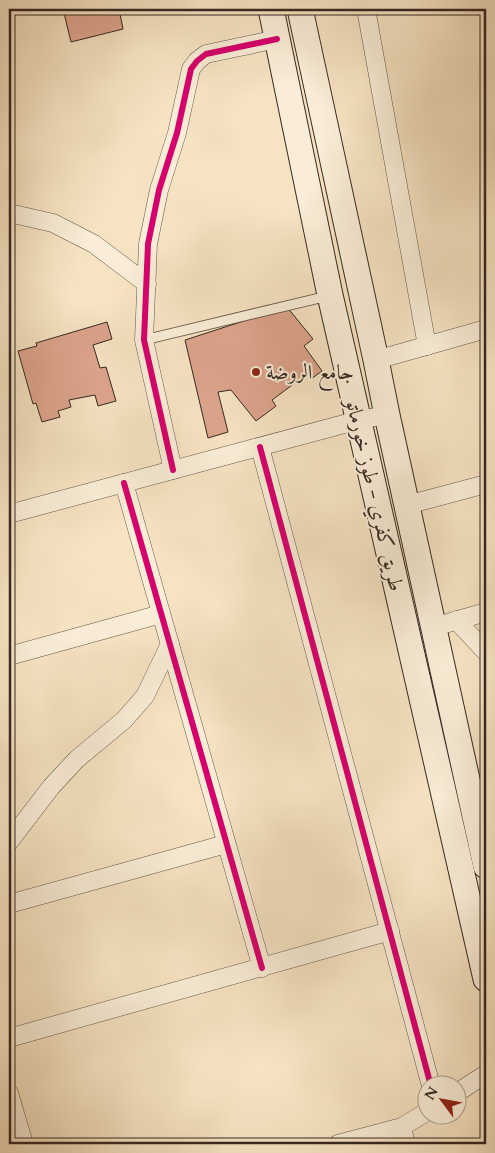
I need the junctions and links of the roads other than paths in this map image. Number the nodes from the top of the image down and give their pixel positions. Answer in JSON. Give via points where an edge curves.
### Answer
{"nodes":[{"id":1,"x":271,"y":9,"type":"edge"},
{"id":2,"x":300,"y":9,"type":"edge"},
{"id":3,"x":366,"y":9,"type":"edge"},
{"id":4,"x":277,"y":39,"type":"junction"},
{"id":5,"x":9,"y":214,"type":"edge"},
{"id":6,"x":147,"y":284,"type":"junction"},
{"id":7,"x":330,"y":295,"type":"junction"},
{"id":8,"x":486,"y":330,"type":"edge"},
{"id":9,"x":144,"y":340,"type":"junction"},
{"id":10,"x":426,"y":346,"type":"junction"},
{"id":11,"x":376,"y":360,"type":"junction"},
{"id":12,"x":387,"y":415,"type":"junction"},
{"id":13,"x":359,"y":420,"type":"junction"},
{"id":14,"x":260,"y":447,"type":"junction"},
{"id":15,"x":174,"y":470,"type":"junction"},
{"id":16,"x":124,"y":483,"type":"junction"},
{"id":17,"x":486,"y":484,"type":"edge"},
{"id":18,"x":407,"y":505,"type":"junction"},
{"id":19,"x":9,"y":514,"type":"edge"},
{"id":20,"x":486,"y":612,"type":"edge"},
{"id":21,"x":161,"y":614,"type":"junction"},
{"id":22,"x":445,"y":624,"type":"junction"},
{"id":23,"x":170,"y":644,"type":"junction"},
{"id":24,"x":486,"y":652,"type":"edge"},
{"id":25,"x":9,"y":656,"type":"edge"},
{"id":26,"x":472,"y":816,"type":"edge"},
{"id":27,"x":9,"y":842,"type":"edge"},
{"id":28,"x":226,"y":844,"type":"junction"},
{"id":29,"x":486,"y":866,"type":"edge"},
{"id":30,"x":9,"y":904,"type":"edge"},
{"id":31,"x":390,"y":931,"type":"junction"},
{"id":32,"x":262,"y":968,"type":"junction"},
{"id":33,"x":486,"y":979,"type":"edge"},
{"id":34,"x":9,"y":1038,"type":"edge"},
{"id":35,"x":486,"y":1074,"type":"edge"},
{"id":36,"x":428,"y":1076,"type":"edge"},
{"id":37,"x":468,"y":1086,"type":"edge"},
{"id":38,"x":9,"y":1093,"type":"edge"},
{"id":39,"x":418,"y":1121,"type":"edge"},
{"id":40,"x":404,"y":1136,"type":"edge"},
{"id":41,"x":24,"y":1144,"type":"edge"},
{"id":42,"x":338,"y":1144,"type":"edge"}],
"edges":[{"from":1,"to":4,"type":"main road","name":"طريق كفري - طوز خورماتو"},
{"from":2,"to":11,"type":"main road","name":"طريق كفري - طوز خورماتو"},
{"from":3,"to":10,"type":"street"},
{"from":4,"to":6,"type":"street","via":[[206,54],[192,69],[159,190],[148,244]]},
{"from":4,"to":7,"type":"main road","name":"طريق كفري - طوز خورماتو"},
{"from":5,"to":6,"type":"street","via":[[62,227],[94,244]]},
{"from":6,"to":9,"type":"street"},
{"from":7,"to":9,"type":"lane"},
{"from":7,"to":13,"type":"main road","name":"طريق كفري - طوز خورماتو"},
{"from":8,"to":10,"type":"street"},
{"from":9,"to":15,"type":"street"},
{"from":10,"to":11,"type":"street"},
{"from":11,"to":12,"type":"main road","name":"طريق كفري - طوز خورماتو"},
{"from":12,"to":13,"type":"street"},
{"from":12,"to":18,"type":"main road","name":"طريق كفري - طوز خورماتو"},
{"from":13,"to":14,"type":"street"},
{"from":13,"to":26,"type":"main road","name":"طريق كفري - طوز خورماتو"},
{"from":14,"to":15,"type":"street"},
{"from":14,"to":31,"type":"street"},
{"from":15,"to":16,"type":"street"},
{"from":16,"to":19,"type":"street"},
{"from":16,"to":21,"type":"street"},
{"from":17,"to":18,"type":"street"},
{"from":18,"to":22,"type":"main road","name":"طريق كفري - طوز خورماتو"},
{"from":20,"to":22,"type":"street"},
{"from":21,"to":23,"type":"street"},
{"from":21,"to":25,"type":"street"},
{"from":22,"to":24,"type":"street"},
{"from":22,"to":26,"type":"main road","name":"طريق كفري - طوز خورماتو"},
{"from":23,"to":27,"type":"street","via":[[145,696],[124,720],[77,759]]},
{"from":23,"to":28,"type":"street"},
{"from":26,"to":29,"type":"main road","name":"طريق كفري - طوز خورماتو"},
{"from":26,"to":33,"type":"main road","name":"طريق كفري - طوز خورماتو"},
{"from":28,"to":30,"type":"street"},
{"from":28,"to":32,"type":"street"},
{"from":31,"to":32,"type":"street"},
{"from":31,"to":36,"type":"street"},
{"from":32,"to":34,"type":"street"},
{"from":35,"to":37,"type":"street"},
{"from":38,"to":41,"type":"street"},
{"from":39,"to":40,"type":"street"},
{"from":40,"to":42,"type":"street"}]}
